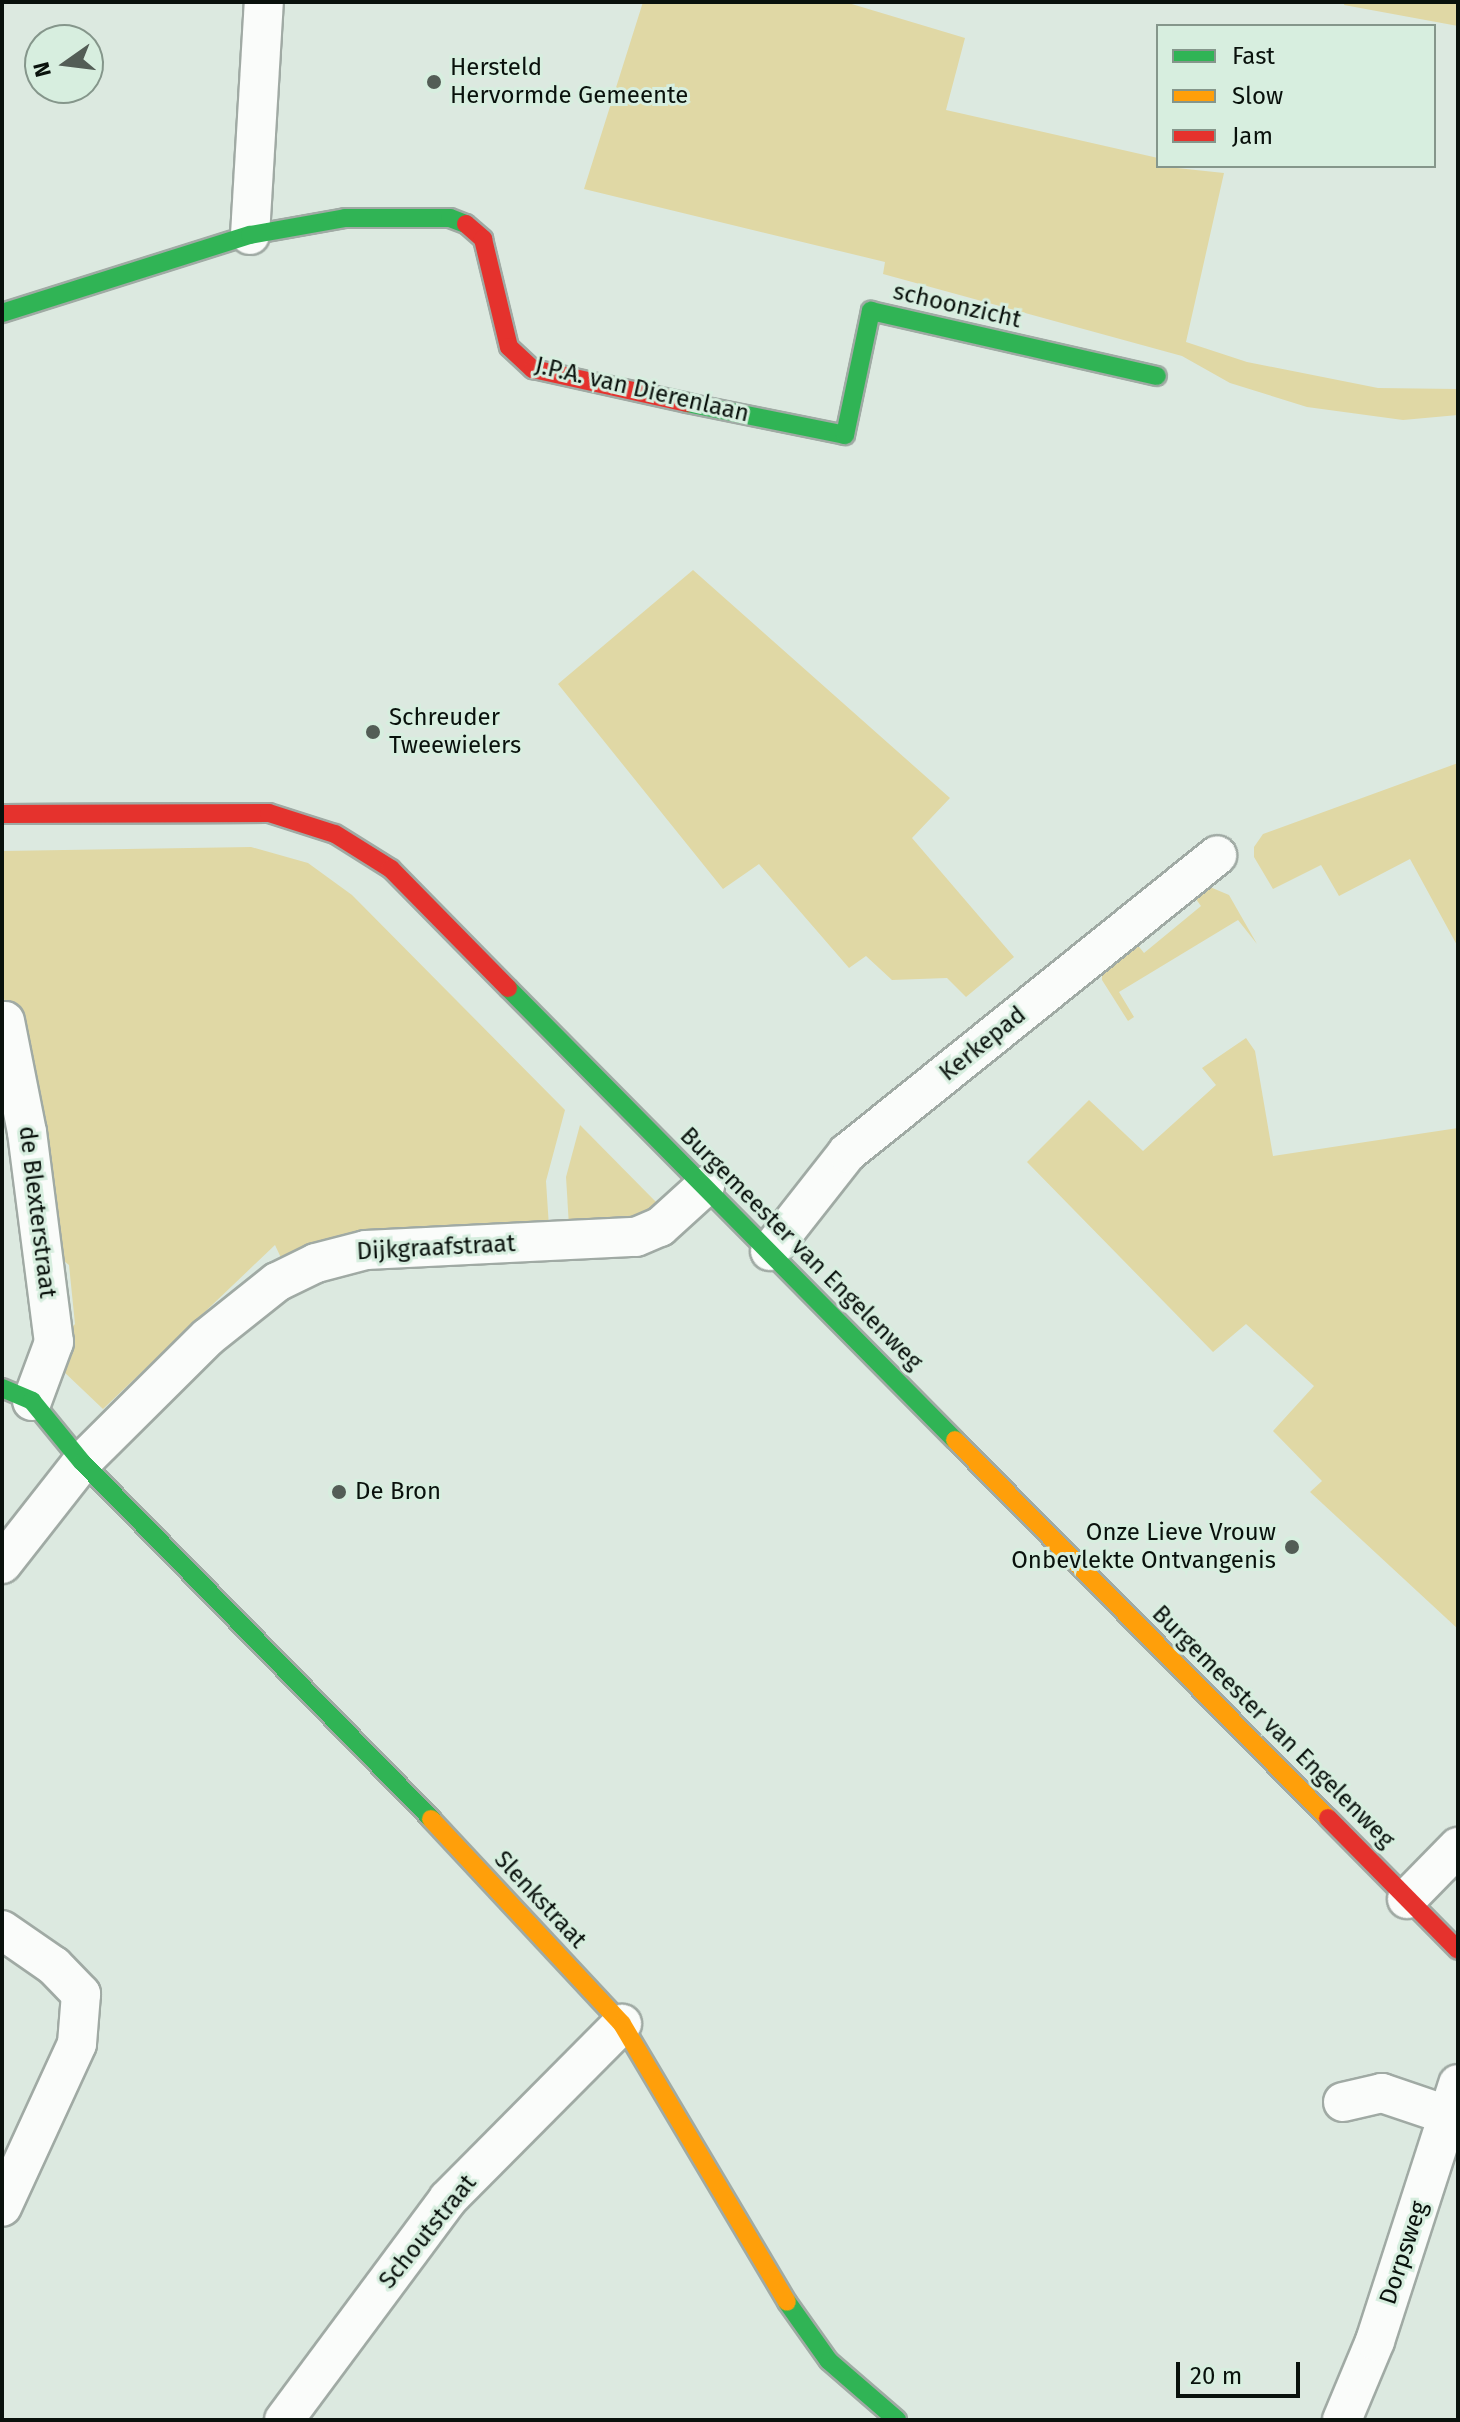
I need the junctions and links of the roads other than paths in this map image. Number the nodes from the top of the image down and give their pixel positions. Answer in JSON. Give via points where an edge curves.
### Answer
{"nodes":[{"id":1,"x":264,"y":2,"type":"edge"},
{"id":2,"x":250,"y":235,"type":"junction"},
{"id":3,"x":2,"y":313,"type":"edge"},
{"id":4,"x":1157,"y":376,"type":"dead end"},
{"id":5,"x":845,"y":435,"type":"joint"},
{"id":6,"x":2,"y":814,"type":"edge"},
{"id":7,"x":1217,"y":855,"type":"dead end"},
{"id":8,"x":5,"y":1021,"type":"dead end"},
{"id":9,"x":705,"y":1186,"type":"junction"},
{"id":10,"x":770,"y":1251,"type":"junction"},
{"id":11,"x":17,"y":1394,"type":"edge"},
{"id":12,"x":82,"y":1462,"type":"junction"},
{"id":13,"x":2,"y":1564,"type":"edge"},
{"id":14,"x":1458,"y":1847,"type":"edge"},
{"id":15,"x":1407,"y":1899,"type":"junction"},
{"id":16,"x":2,"y":1930,"type":"edge"},
{"id":17,"x":1458,"y":1950,"type":"edge"},
{"id":18,"x":622,"y":2024,"type":"junction"},
{"id":19,"x":1453,"y":2100,"type":"edge"},
{"id":20,"x":1343,"y":2102,"type":"dead end"},
{"id":21,"x":2,"y":2207,"type":"edge"},
{"id":22,"x":284,"y":2420,"type":"edge"},
{"id":23,"x":897,"y":2420,"type":"edge"},
{"id":24,"x":1342,"y":2420,"type":"edge"}],
"edges":[{"from":1,"to":2,"type":"street"},
{"from":2,"to":3,"type":"street","name":"J.P.A. van Dierenlaan"},
{"from":2,"to":5,"type":"street","name":"J.P.A. van Dierenlaan","via":[[345,218],[460,220],[483,239],[505,338],[516,357],[533,369]]},
{"from":4,"to":5,"type":"street","name":"schoonzicht","via":[[871,311]]},
{"from":6,"to":9,"type":"street","name":"Burgemeester van Engelenweg","via":[[269,813],[345,839],[391,869]]},
{"from":7,"to":10,"type":"street","name":"Kerkepad","via":[[847,1153]]},
{"from":8,"to":11,"type":"street","name":"de Blexterstraat","via":[[27,1132],[54,1342]]},
{"from":9,"to":10,"type":"street","name":"Burgemeester van Engelenweg"},
{"from":9,"to":12,"type":"street","name":"Dijkgraafstraat","via":[[660,1227],[636,1237],[366,1250],[316,1263],[245,1304]]},
{"from":10,"to":15,"type":"street","name":"Burgemeester van Engelenweg"},
{"from":11,"to":12,"type":"street","name":"Slenkstraat"},
{"from":12,"to":13,"type":"street","name":"Dijkgraafstraat"},
{"from":12,"to":18,"type":"street","name":"Slenkstraat","via":[[401,1786]]},
{"from":14,"to":15,"type":"street"},
{"from":15,"to":17,"type":"street","name":"Burgemeester van Engelenweg"},
{"from":16,"to":21,"type":"street","via":[[54,1966],[81,1994],[77,2044]]},
{"from":18,"to":22,"type":"street","name":"Schoutstraat","via":[[448,2199]]},
{"from":18,"to":23,"type":"street","name":"Slenkstraat","via":[[796,2317],[829,2361]]},
{"from":19,"to":20,"type":"street","via":[[1382,2093]]},
{"from":19,"to":24,"type":"street","name":"Dorpsweg","via":[[1405,2254]]}]}
